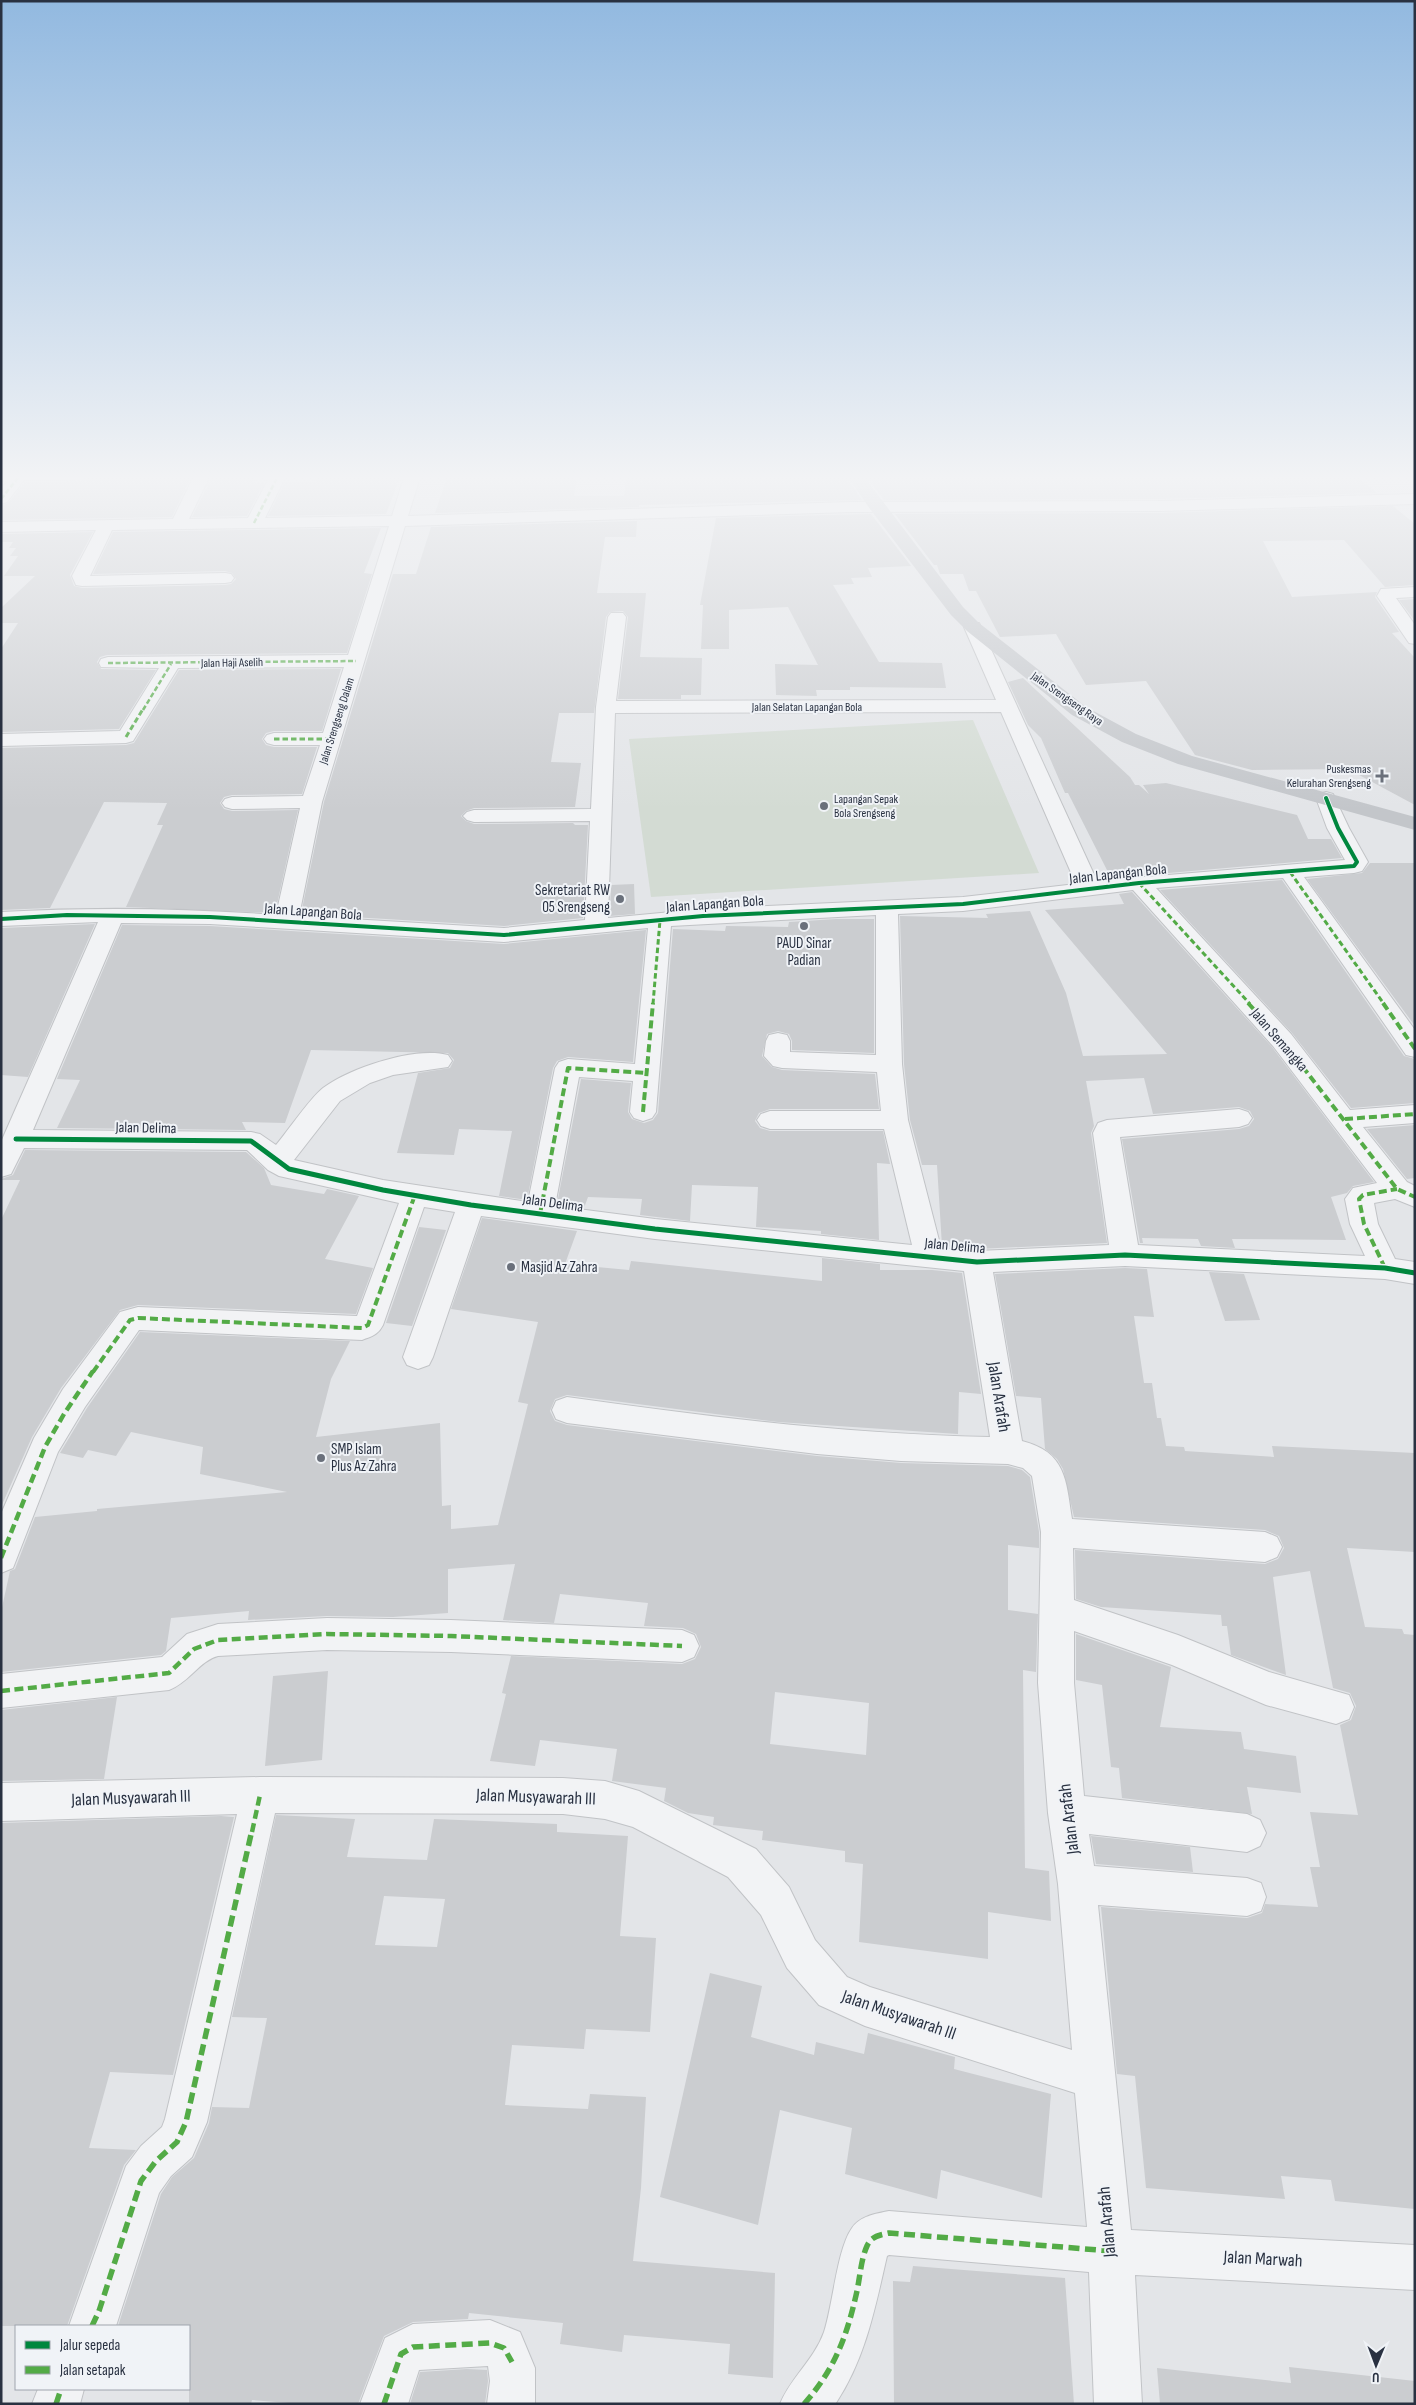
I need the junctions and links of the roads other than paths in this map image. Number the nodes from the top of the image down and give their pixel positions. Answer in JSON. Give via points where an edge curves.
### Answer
{"nodes":[{"id":1,"x":378,"y":586,"type":"edge"},
{"id":2,"x":938,"y":586,"type":"edge"},
{"id":3,"x":1415,"y":592,"type":"edge"},
{"id":4,"x":617,"y":617,"type":"dead end"},
{"id":5,"x":973,"y":627,"type":"junction"},
{"id":6,"x":1415,"y":639,"type":"edge"},
{"id":7,"x":356,"y":661,"type":"junction"},
{"id":8,"x":108,"y":663,"type":"dead end"},
{"id":9,"x":172,"y":664,"type":"junction"},
{"id":10,"x":1007,"y":706,"type":"junction"},
{"id":11,"x":606,"y":707,"type":"junction"},
{"id":12,"x":274,"y":738,"type":"dead end"},
{"id":13,"x":330,"y":739,"type":"junction"},
{"id":14,"x":1,"y":740,"type":"edge"},
{"id":15,"x":1326,"y":798,"type":"junction"},
{"id":16,"x":312,"y":802,"type":"junction"},
{"id":17,"x":232,"y":803,"type":"dead end"},
{"id":18,"x":601,"y":815,"type":"junction"},
{"id":19,"x":474,"y":816,"type":"dead end"},
{"id":20,"x":1415,"y":824,"type":"edge"},
{"id":21,"x":1290,"y":872,"type":"junction"},
{"id":22,"x":1139,"y":883,"type":"junction"},
{"id":23,"x":1089,"y":889,"type":"junction"},
{"id":24,"x":888,"y":908,"type":"junction"},
{"id":25,"x":112,"y":916,"type":"junction"},
{"id":26,"x":1,"y":919,"type":"edge"},
{"id":27,"x":660,"y":920,"type":"junction"},
{"id":28,"x":286,"y":923,"type":"junction"},
{"id":29,"x":596,"y":927,"type":"junction"},
{"id":30,"x":778,"y":1041,"type":"dead end"},
{"id":31,"x":1415,"y":1050,"type":"edge"},
{"id":32,"x":439,"y":1061,"type":"dead end"},
{"id":33,"x":889,"y":1064,"type":"junction"},
{"id":34,"x":646,"y":1073,"type":"junction"},
{"id":35,"x":643,"y":1112,"type":"dead end"},
{"id":36,"x":1415,"y":1114,"type":"edge"},
{"id":37,"x":1240,"y":1118,"type":"dead end"},
{"id":38,"x":1346,"y":1119,"type":"junction"},
{"id":39,"x":770,"y":1120,"type":"dead end"},
{"id":40,"x":895,"y":1120,"type":"junction"},
{"id":41,"x":16,"y":1139,"type":"junction"},
{"id":42,"x":277,"y":1163,"type":"junction"},
{"id":43,"x":1,"y":1167,"type":"edge"},
{"id":44,"x":1406,"y":1193,"type":"edge"},
{"id":45,"x":414,"y":1195,"type":"junction"},
{"id":46,"x":471,"y":1205,"type":"junction"},
{"id":47,"x":540,"y":1214,"type":"junction"},
{"id":48,"x":929,"y":1256,"type":"junction"},
{"id":49,"x":1111,"y":1256,"type":"junction"},
{"id":50,"x":977,"y":1262,"type":"junction"},
{"id":51,"x":1385,"y":1268,"type":"junction"},
{"id":52,"x":1415,"y":1273,"type":"edge"},
{"id":53,"x":418,"y":1357,"type":"dead end"},
{"id":54,"x":567,"y":1410,"type":"dead end"},
{"id":55,"x":1008,"y":1451,"type":"junction"},
{"id":56,"x":1057,"y":1532,"type":"junction"},
{"id":57,"x":1265,"y":1547,"type":"dead end"},
{"id":58,"x":1,"y":1558,"type":"edge"},
{"id":59,"x":1058,"y":1610,"type":"junction"},
{"id":60,"x":682,"y":1646,"type":"dead end"},
{"id":61,"x":1,"y":1691,"type":"edge"},
{"id":62,"x":1336,"y":1707,"type":"dead end"},
{"id":63,"x":260,"y":1794,"type":"junction"},
{"id":64,"x":1,"y":1802,"type":"edge"},
{"id":65,"x":1067,"y":1813,"type":"junction"},
{"id":66,"x":1247,"y":1834,"type":"dead end"},
{"id":67,"x":1077,"y":1884,"type":"junction"},
{"id":68,"x":1247,"y":1897,"type":"dead end"},
{"id":69,"x":1094,"y":2078,"type":"junction"},
{"id":70,"x":1110,"y":2251,"type":"junction"},
{"id":71,"x":1415,"y":2268,"type":"edge"},
{"id":72,"x":93,"y":2325,"type":"edge"},
{"id":73,"x":512,"y":2383,"type":"edge"},
{"id":74,"x":60,"y":2390,"type":"edge"},
{"id":75,"x":56,"y":2404,"type":"edge"},
{"id":76,"x":384,"y":2404,"type":"edge"},
{"id":77,"x":804,"y":2404,"type":"edge"},
{"id":78,"x":1118,"y":2404,"type":"edge"}],
"edges":[{"from":1,"to":7,"type":"street","name":"Jalan Srengseng Dalam"},
{"from":2,"to":5,"type":"main road","name":"Jalan Srengseng Raya"},
{"from":3,"to":6,"type":"street","via":[[1392,592],[1386,596]]},
{"from":4,"to":11,"type":"street"},
{"from":5,"to":10,"type":"street"},
{"from":5,"to":15,"type":"main road","name":"Jalan Srengseng Raya","via":[[1079,711],[1114,731],[1185,760]]},
{"from":7,"to":9,"type":"street","name":"Jalan Haji Aselih"},
{"from":7,"to":13,"type":"street","name":"Jalan Srengseng Dalam"},
{"from":8,"to":9,"type":"street","name":"Jalan Haji Aselih"},
{"from":9,"to":14,"type":"street","via":[[126,737]]},
{"from":10,"to":11,"type":"street","name":"Jalan Selatan Lapangan Bola"},
{"from":10,"to":23,"type":"street"},
{"from":11,"to":18,"type":"street"},
{"from":12,"to":13,"type":"street"},
{"from":13,"to":16,"type":"street","name":"Jalan Srengseng Dalam"},
{"from":15,"to":20,"type":"main road","name":"Jalan Srengseng Raya"},
{"from":15,"to":21,"type":"street","name":"Jalan Lapangan Bola","via":[[1357,862],[1354,866]]},
{"from":16,"to":17,"type":"street"},
{"from":16,"to":28,"type":"street","name":"Jalan Srengseng Dalam"},
{"from":18,"to":19,"type":"street"},
{"from":18,"to":29,"type":"street"},
{"from":21,"to":22,"type":"street","name":"Jalan Lapangan Bola"},
{"from":21,"to":31,"type":"street"},
{"from":22,"to":23,"type":"street","name":"Jalan Lapangan Bola"},
{"from":22,"to":38,"type":"street","name":"Jalan Semangka","via":[[1282,1040]]},
{"from":23,"to":24,"type":"street","name":"Jalan Lapangan Bola","via":[[962,904]]},
{"from":24,"to":27,"type":"street","name":"Jalan Lapangan Bola"},
{"from":24,"to":33,"type":"street"},
{"from":25,"to":26,"type":"street","name":"Jalan Lapangan Bola"},
{"from":25,"to":28,"type":"street","name":"Jalan Lapangan Bola","via":[[228,918]]},
{"from":25,"to":41,"type":"street"},
{"from":27,"to":29,"type":"street","name":"Jalan Lapangan Bola"},
{"from":27,"to":34,"type":"street"},
{"from":28,"to":29,"type":"street","name":"Jalan Lapangan Bola","via":[[504,935]]},
{"from":30,"to":33,"type":"street","via":[[777,1056],[782,1060]]},
{"from":32,"to":42,"type":"street","via":[[390,1067],[362,1077],[331,1095]]},
{"from":33,"to":40,"type":"street"},
{"from":34,"to":35,"type":"street"},
{"from":34,"to":47,"type":"street","via":[[568,1068]]},
{"from":36,"to":38,"type":"street"},
{"from":37,"to":49,"type":"street","via":[[1108,1129]]},
{"from":38,"to":44,"type":"street","name":"Jalan Semangka"},
{"from":39,"to":40,"type":"street"},
{"from":40,"to":48,"type":"street"},
{"from":41,"to":42,"type":"street","name":"Jalan Delima","via":[[251,1142],[262,1146]]},
{"from":41,"to":43,"type":"street"},
{"from":42,"to":45,"type":"street","name":"Jalan Delima","via":[[288,1169]]},
{"from":44,"to":51,"type":"street","via":[[1363,1195],[1359,1198],[1364,1224]]},
{"from":45,"to":46,"type":"street","name":"Jalan Delima"},
{"from":45,"to":58,"type":"street","via":[[368,1325],[362,1328],[130,1320],[45,1446]]},
{"from":46,"to":47,"type":"street","name":"Jalan Delima"},
{"from":46,"to":53,"type":"street"},
{"from":47,"to":48,"type":"street","name":"Jalan Delima","via":[[655,1229]]},
{"from":48,"to":50,"type":"street","name":"Jalan Delima"},
{"from":49,"to":50,"type":"street","name":"Jalan Delima"},
{"from":49,"to":51,"type":"street","name":"Jalan Delima"},
{"from":50,"to":55,"type":"street","name":"Jalan Arafah"},
{"from":51,"to":52,"type":"street","name":"Jalan Delima"},
{"from":54,"to":55,"type":"street","via":[[796,1439],[902,1448]]},
{"from":55,"to":56,"type":"street","name":"Jalan Arafah","via":[[1032,1457],[1044,1467],[1050,1480]]},
{"from":56,"to":57,"type":"street"},
{"from":56,"to":59,"type":"street","name":"Jalan Arafah"},
{"from":59,"to":62,"type":"street","via":[[1178,1651],[1266,1688]]},
{"from":59,"to":65,"type":"street","name":"Jalan Arafah","via":[[1056,1683]]},
{"from":60,"to":61,"type":"street","via":[[327,1634],[218,1640],[201,1643],[190,1650],[169,1673]]},
{"from":63,"to":64,"type":"street","name":"Jalan Musyawarah III"},
{"from":63,"to":69,"type":"street","name":"Jalan Musyawarah III","via":[[563,1796],[605,1800],[639,1810],[742,1863],[775,1901],[801,1954],[833,1992],[865,2006]]},
{"from":63,"to":72,"type":"street","via":[[186,2122],[177,2142],[156,2161],[141,2181],[100,2311]]},
{"from":65,"to":66,"type":"street"},
{"from":65,"to":67,"type":"street","name":"Jalan Arafah"},
{"from":67,"to":68,"type":"street"},
{"from":67,"to":69,"type":"street","name":"Jalan Arafah"},
{"from":69,"to":70,"type":"street","name":"Jalan Arafah"},
{"from":70,"to":71,"type":"street","name":"Jalan Marwah"},
{"from":70,"to":77,"type":"street","name":"Jalan Marwah","via":[[889,2233],[875,2236],[867,2245],[846,2341],[822,2386]]},
{"from":70,"to":78,"type":"street","name":"Jalan Arafah"},
{"from":73,"to":76,"type":"street","via":[[504,2348],[490,2343],[413,2347],[401,2354]]},
{"from":74,"to":75,"type":"street"}]}
